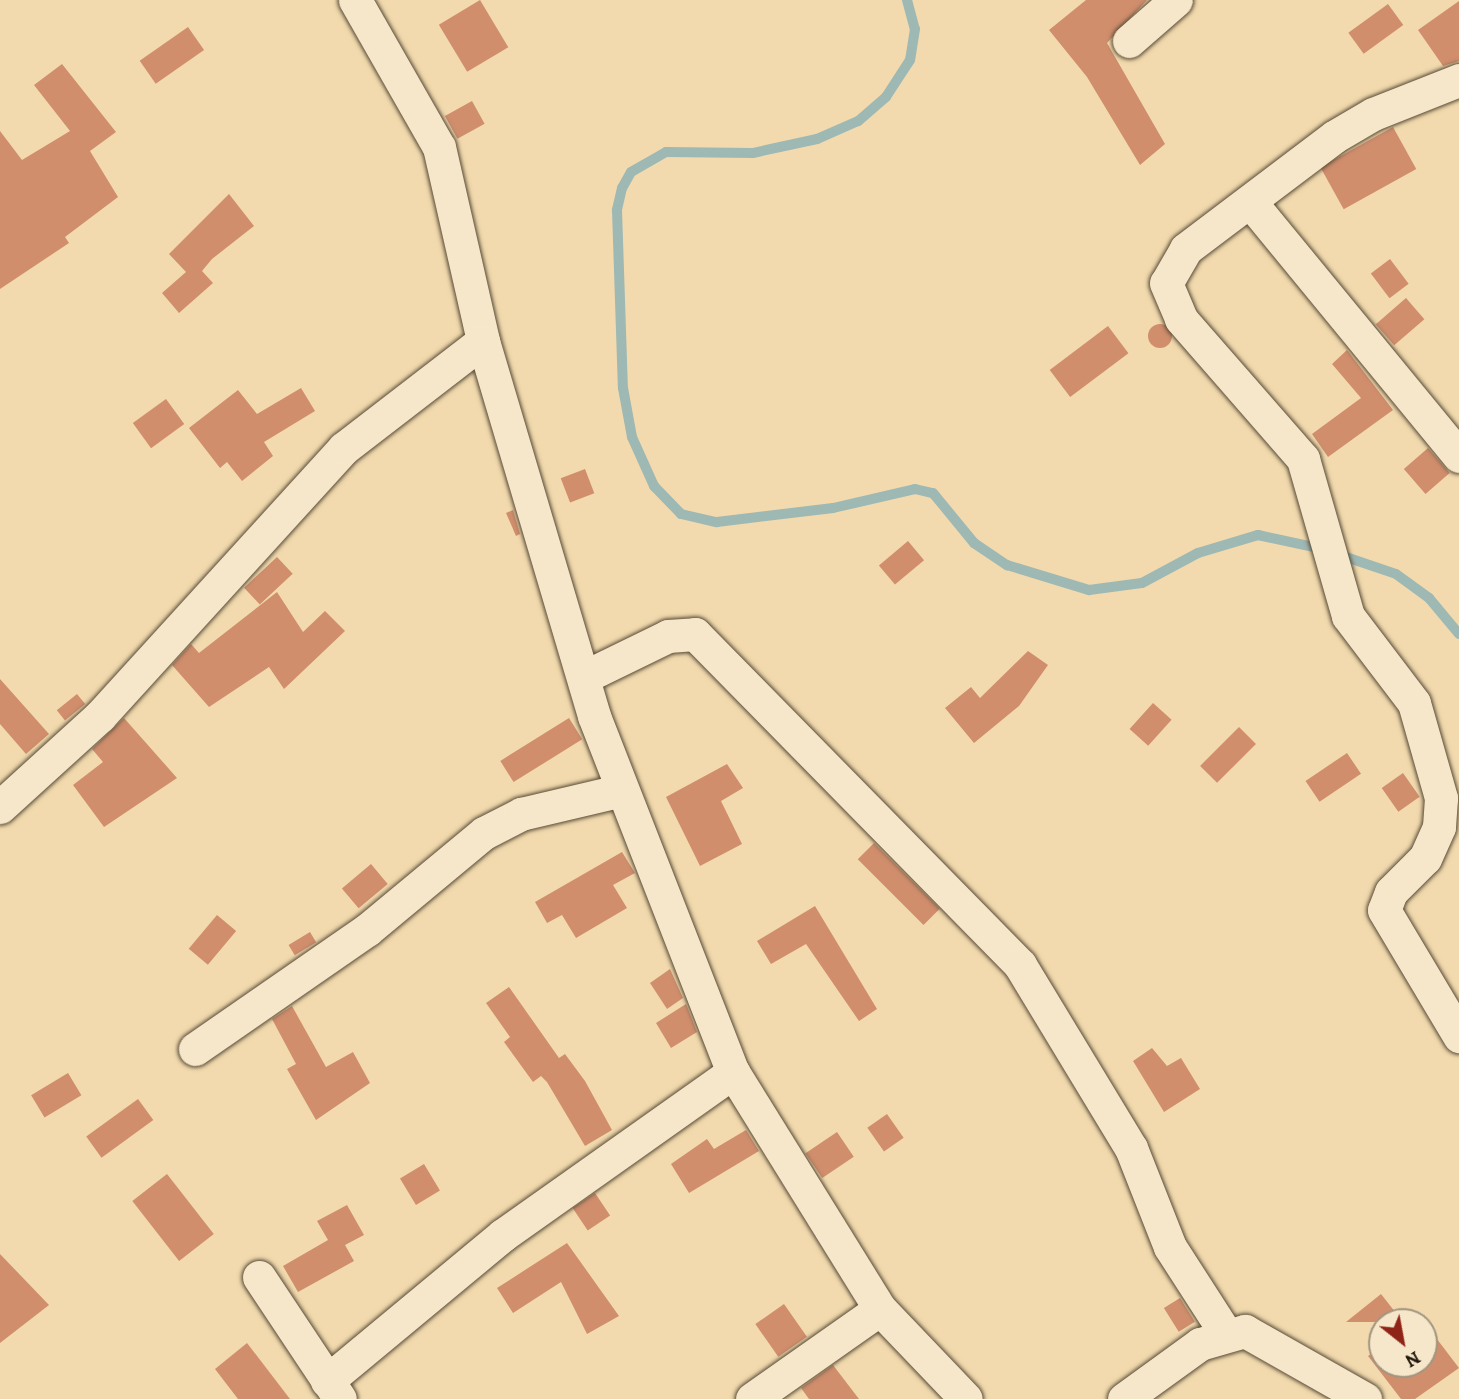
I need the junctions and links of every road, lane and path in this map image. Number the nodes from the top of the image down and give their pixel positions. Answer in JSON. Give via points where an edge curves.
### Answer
{"nodes":[{"id":1,"x":355,"y":0,"type":"edge"},
{"id":2,"x":1176,"y":0,"type":"edge"},
{"id":3,"x":1129,"y":41,"type":"dead end"},
{"id":4,"x":1459,"y":80,"type":"edge"},
{"id":5,"x":1252,"y":204,"type":"junction"},
{"id":6,"x":483,"y":341,"type":"junction"},
{"id":7,"x":1459,"y":456,"type":"edge"},
{"id":8,"x":584,"y":677,"type":"junction"},
{"id":9,"x":618,"y":791,"type":"junction"},
{"id":10,"x":0,"y":807,"type":"edge"},
{"id":11,"x":1459,"y":1036,"type":"edge"},
{"id":12,"x":195,"y":1049,"type":"dead end"},
{"id":13,"x":733,"y":1072,"type":"junction"},
{"id":14,"x":259,"y":1277,"type":"dead end"},
{"id":15,"x":880,"y":1309,"type":"junction"},
{"id":16,"x":1226,"y":1334,"type":"junction"},
{"id":17,"x":334,"y":1390,"type":"edge"},
{"id":18,"x":752,"y":1399,"type":"edge"},
{"id":19,"x":967,"y":1399,"type":"edge"},
{"id":20,"x":1124,"y":1399,"type":"edge"},
{"id":21,"x":1365,"y":1399,"type":"edge"}],
"edges":[{"from":1,"to":6,"type":"street","via":[[439,147]]},
{"from":2,"to":3,"type":"street"},
{"from":4,"to":5,"type":"street","via":[[1353,124]]},
{"from":5,"to":7,"type":"street"},
{"from":5,"to":11,"type":"street","via":[[1185,249],[1168,271],[1166,294],[1181,319],[1293,445],[1315,490],[1348,616],[1414,703],[1441,798],[1432,845],[1384,910]]},
{"from":6,"to":8,"type":"street"},
{"from":6,"to":10,"type":"street","via":[[344,448],[100,716]]},
{"from":8,"to":9,"type":"street"},
{"from":8,"to":16,"type":"street","via":[[667,636],[695,634],[1020,965],[1131,1148],[1170,1247]]},
{"from":9,"to":12,"type":"street","via":[[521,814],[484,833],[304,977]]},
{"from":9,"to":13,"type":"street"},
{"from":13,"to":15,"type":"street"},
{"from":13,"to":17,"type":"street","via":[[503,1236]]},
{"from":14,"to":17,"type":"street"},
{"from":15,"to":18,"type":"street"},
{"from":15,"to":19,"type":"street"},
{"from":16,"to":20,"type":"street"},
{"from":16,"to":21,"type":"street","via":[[1245,1331],[1265,1337]]}]}
